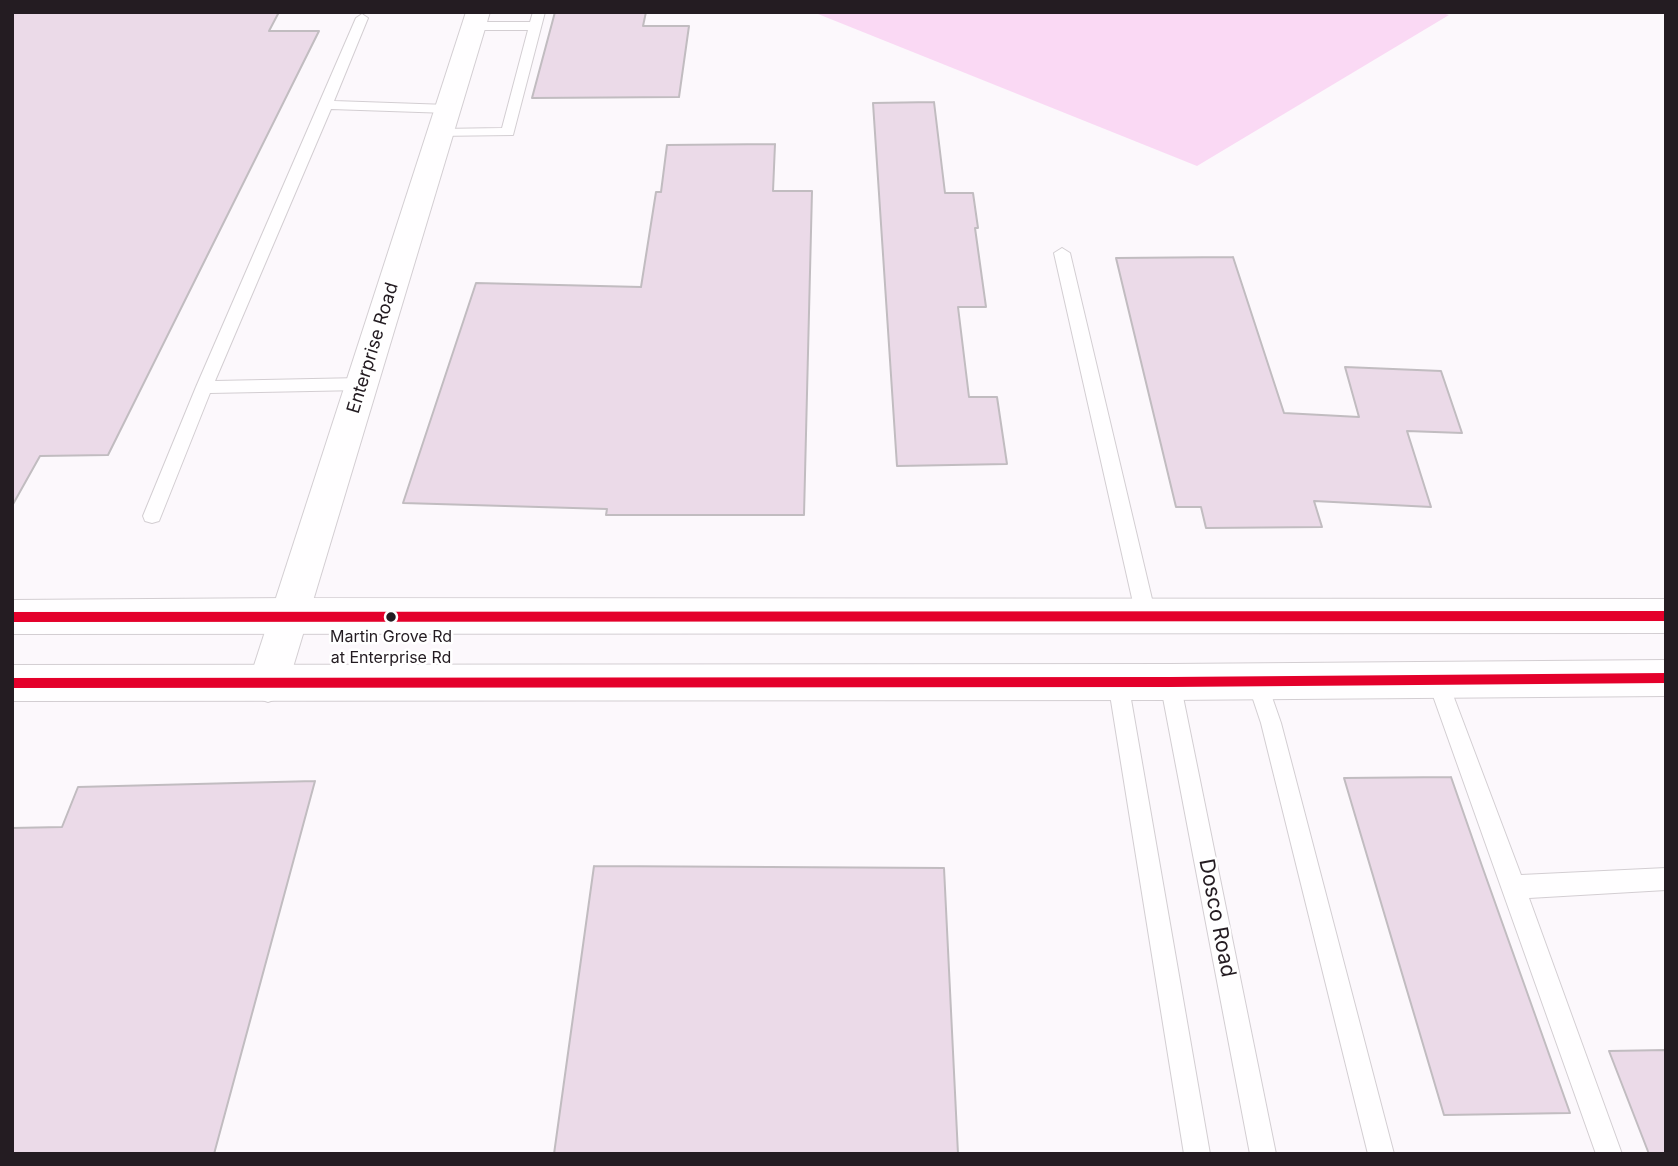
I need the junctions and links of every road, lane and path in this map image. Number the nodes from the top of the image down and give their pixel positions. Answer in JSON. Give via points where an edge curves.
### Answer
{"nodes":[{"id":1,"x":362,"y":18,"type":"dead end"},
{"id":2,"x":476,"y":19,"type":"edge"},
{"id":3,"x":537,"y":19,"type":"edge"},
{"id":4,"x":326,"y":106,"type":"junction"},
{"id":5,"x":444,"y":121,"type":"junction"},
{"id":6,"x":1062,"y":253,"type":"dead end"},
{"id":7,"x":361,"y":384,"type":"junction"},
{"id":8,"x":204,"y":387,"type":"junction"},
{"id":9,"x":152,"y":516,"type":"dead end"},
{"id":10,"x":289,"y":615,"type":"junction"},
{"id":11,"x":1146,"y":616,"type":"junction"},
{"id":12,"x":1666,"y":616,"type":"edge"},
{"id":13,"x":12,"y":617,"type":"edge"},
{"id":14,"x":1666,"y":678,"type":"edge"},
{"id":15,"x":1437,"y":679,"type":"junction"},
{"id":16,"x":1257,"y":681,"type":"junction"},
{"id":17,"x":1118,"y":682,"type":"junction"},
{"id":18,"x":1170,"y":682,"type":"junction"},
{"id":19,"x":12,"y":683,"type":"edge"},
{"id":20,"x":268,"y":684,"type":"junction"},
{"id":21,"x":1666,"y":879,"type":"edge"},
{"id":22,"x":1514,"y":887,"type":"junction"},
{"id":23,"x":1197,"y":1154,"type":"edge"},
{"id":24,"x":1263,"y":1154,"type":"edge"},
{"id":25,"x":1381,"y":1154,"type":"edge"},
{"id":26,"x":1609,"y":1154,"type":"edge"}],
"edges":[{"from":1,"to":4,"type":"lane"},
{"from":2,"to":3,"type":"lane"},
{"from":2,"to":5,"type":"main road","name":"Enterprise Road"},
{"from":3,"to":5,"type":"lane","via":[[508,132]]},
{"from":4,"to":5,"type":"lane"},
{"from":4,"to":8,"type":"lane"},
{"from":5,"to":7,"type":"main road","name":"Enterprise Road"},
{"from":6,"to":11,"type":"lane"},
{"from":7,"to":8,"type":"lane"},
{"from":7,"to":10,"type":"main road","name":"Enterprise Road"},
{"from":8,"to":9,"type":"lane"},
{"from":10,"to":11,"type":"main road"},
{"from":10,"to":13,"type":"main road"},
{"from":10,"to":20,"type":"main road","name":"Enterprise Road"},
{"from":11,"to":12,"type":"main road"},
{"from":14,"to":15,"type":"main road"},
{"from":15,"to":16,"type":"main road"},
{"from":15,"to":22,"type":"lane"},
{"from":16,"to":18,"type":"main road"},
{"from":16,"to":25,"type":"lane"},
{"from":17,"to":18,"type":"main road"},
{"from":17,"to":20,"type":"main road"},
{"from":17,"to":23,"type":"lane"},
{"from":18,"to":24,"type":"lane","name":"Dosco Road"},
{"from":19,"to":20,"type":"main road"},
{"from":21,"to":22,"type":"lane"},
{"from":22,"to":26,"type":"lane"}]}
